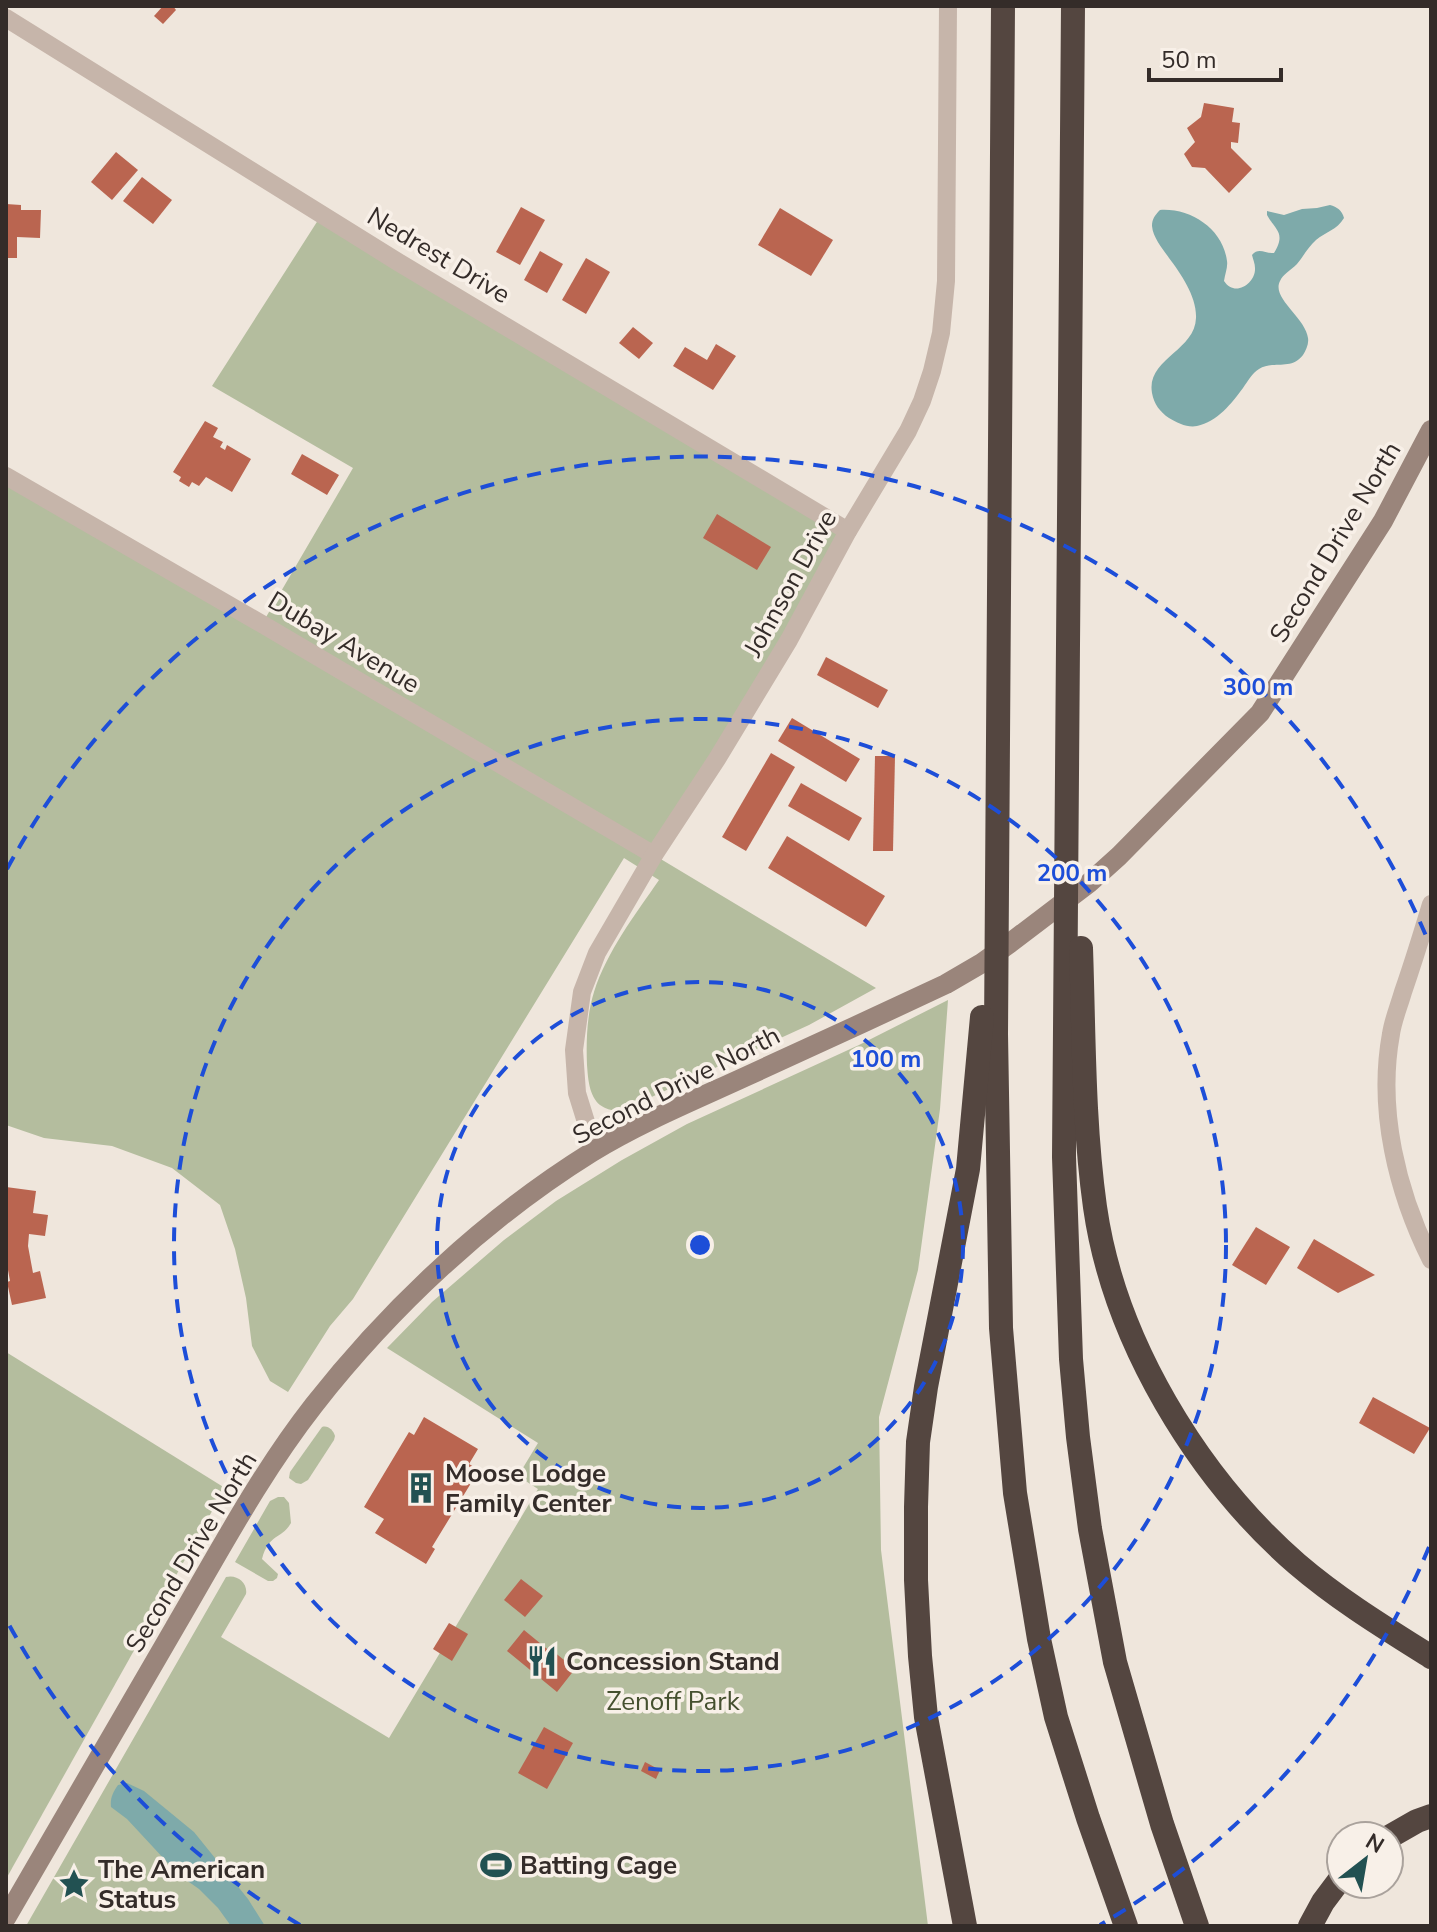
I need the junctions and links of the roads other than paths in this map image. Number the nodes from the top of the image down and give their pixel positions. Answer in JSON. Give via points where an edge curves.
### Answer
{"nodes":[{"id":1,"x":948,"y":6,"type":"edge"},
{"id":2,"x":1003,"y":6,"type":"edge"},
{"id":3,"x":1073,"y":6,"type":"edge"},
{"id":4,"x":6,"y":18,"type":"edge"},
{"id":5,"x":1431,"y":430,"type":"edge"},
{"id":6,"x":6,"y":476,"type":"edge"},
{"id":7,"x":848,"y":531,"type":"junction"},
{"id":8,"x":654,"y":855,"type":"junction"},
{"id":9,"x":1067,"y":889,"type":"junction"},
{"id":10,"x":1431,"y":904,"type":"edge"},
{"id":11,"x":997,"y":965,"type":"junction"},
{"id":12,"x":595,"y":1151,"type":"junction"},
{"id":13,"x":1431,"y":1260,"type":"edge"},
{"id":14,"x":1431,"y":1657,"type":"edge"},
{"id":15,"x":1431,"y":1816,"type":"edge"},
{"id":16,"x":1405,"y":1828,"type":"edge"},
{"id":17,"x":1325,"y":1899,"type":"edge"},
{"id":18,"x":6,"y":1918,"type":"edge"},
{"id":19,"x":965,"y":1926,"type":"edge"},
{"id":20,"x":1126,"y":1926,"type":"edge"},
{"id":21,"x":1197,"y":1926,"type":"edge"},
{"id":22,"x":1310,"y":1926,"type":"edge"}],
"edges":[{"from":1,"to":7,"type":"street","name":"Johnson Drive","via":[[941,333],[908,431]]},
{"from":2,"to":11,"type":"highway"},
{"from":3,"to":9,"type":"highway"},
{"from":4,"to":7,"type":"street","name":"Nedrest Drive","via":[[398,262]]},
{"from":5,"to":12,"type":"street","name":"Second Drive North","via":[[1383,521],[1260,713],[1089,883],[946,984],[671,1110]]},
{"from":6,"to":8,"type":"street","name":"Dubay Avenue"},
{"from":7,"to":8,"type":"street","name":"Johnson Drive","via":[[789,640]]},
{"from":8,"to":12,"type":"street","name":"Johnson Drive","via":[[597,953],[582,992],[574,1050],[577,1093]]},
{"from":9,"to":14,"type":"highway","via":[[1081,933],[1088,1141],[1096,1211],[1118,1301],[1140,1352],[1198,1455],[1248,1516],[1326,1588]]},
{"from":9,"to":21,"type":"highway","via":[[1064,1157],[1078,1437],[1115,1662]]},
{"from":10,"to":13,"type":"street","via":[[1391,1033],[1387,1080],[1394,1160]]},
{"from":11,"to":19,"type":"highway","via":[[983,1012],[968,1169],[918,1442],[920,1656],[926,1717]]},
{"from":11,"to":20,"type":"highway","via":[[1001,1328],[1015,1493],[1056,1717]]},
{"from":12,"to":18,"type":"street","name":"Second Drive North","via":[[455,1255],[366,1343],[312,1407],[236,1522]]},
{"from":15,"to":16,"type":"highway"},
{"from":17,"to":22,"type":"highway"}]}
